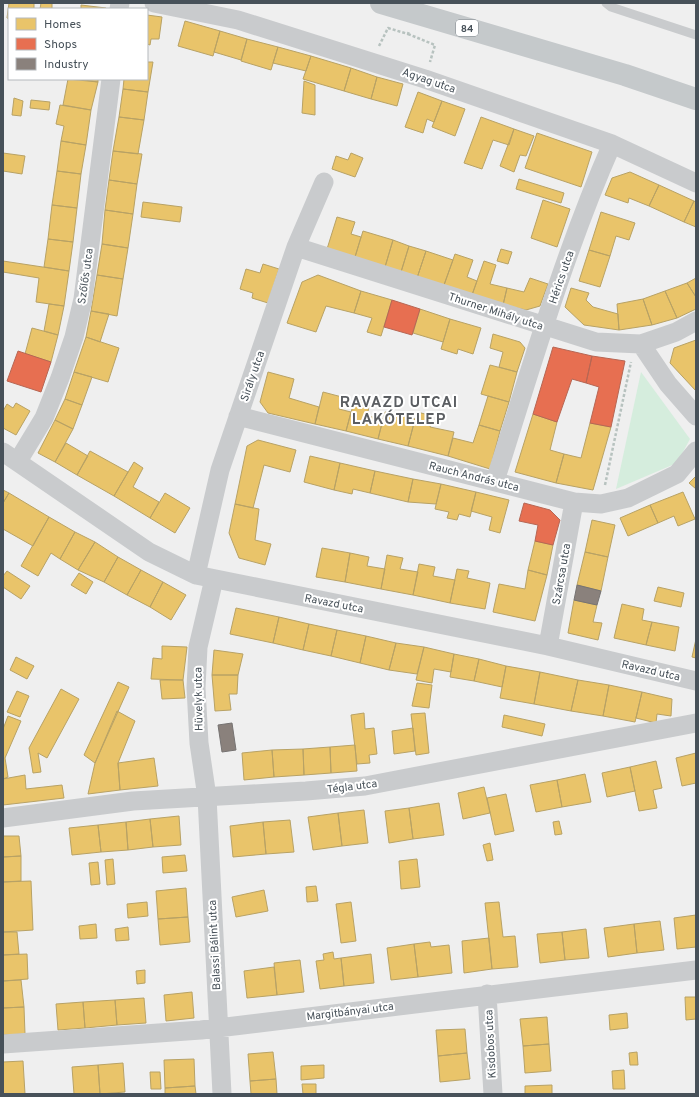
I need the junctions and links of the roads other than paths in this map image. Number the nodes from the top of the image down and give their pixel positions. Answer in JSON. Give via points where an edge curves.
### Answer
{"nodes":[{"id":1,"x":154,"y":3,"type":"edge"},
{"id":2,"x":381,"y":3,"type":"edge"},
{"id":3,"x":606,"y":3,"type":"edge"},
{"id":4,"x":696,"y":35,"type":"edge"},
{"id":5,"x":110,"y":80,"type":"edge"},
{"id":6,"x":696,"y":99,"type":"edge"},
{"id":7,"x":612,"y":144,"type":"junction"},
{"id":8,"x":324,"y":182,"type":"dead end"},
{"id":9,"x":696,"y":183,"type":"edge"},
{"id":10,"x":296,"y":248,"type":"junction"},
{"id":11,"x":696,"y":322,"type":"edge"},
{"id":12,"x":544,"y":326,"type":"junction"},
{"id":13,"x":638,"y":344,"type":"junction"},
{"id":14,"x":238,"y":416,"type":"junction"},
{"id":15,"x":696,"y":416,"type":"edge"},
{"id":16,"x":696,"y":451,"type":"edge"},
{"id":17,"x":11,"y":457,"type":"edge"},
{"id":18,"x":495,"y":481,"type":"junction"},
{"id":19,"x":574,"y":502,"type":"junction"},
{"id":20,"x":196,"y":575,"type":"junction"},
{"id":21,"x":214,"y":579,"type":"junction"},
{"id":22,"x":548,"y":646,"type":"junction"},
{"id":23,"x":696,"y":681,"type":"edge"},
{"id":24,"x":696,"y":723,"type":"edge"},
{"id":25,"x":207,"y":797,"type":"junction"},
{"id":26,"x":3,"y":818,"type":"edge"},
{"id":27,"x":696,"y":970,"type":"edge"},
{"id":28,"x":487,"y":994,"type":"junction"},
{"id":29,"x":219,"y":1028,"type":"junction"},
{"id":30,"x":3,"y":1044,"type":"edge"},
{"id":31,"x":222,"y":1094,"type":"edge"},
{"id":32,"x":493,"y":1094,"type":"edge"}],
"edges":[{"from":1,"to":7,"type":"street","name":"Agyag utca","via":[[238,20],[372,61]]},
{"from":2,"to":6,"type":"main road","number":"84","via":[[625,75]]},
{"from":3,"to":4,"type":"lane"},
{"from":5,"to":17,"type":"street","name":"Szőlős utca","via":[[83,299],[74,337],[44,418]]},
{"from":7,"to":9,"type":"street","name":"Agyag utca"},
{"from":7,"to":12,"type":"street","name":"Hérics utca","via":[[589,198]]},
{"from":8,"to":10,"type":"street","name":"Sirály utca"},
{"from":10,"to":12,"type":"street","name":"Thurner Mihály utca"},
{"from":10,"to":14,"type":"street","name":"Sirály utca"},
{"from":11,"to":13,"type":"street","name":"Thurner Mihály utca","via":[[676,332]]},
{"from":12,"to":13,"type":"street","name":"Thurner Mihály utca","via":[[596,342]]},
{"from":12,"to":18,"type":"street","name":"Hérics utca"},
{"from":13,"to":15,"type":"street"},
{"from":14,"to":18,"type":"street","name":"Rauch András utca"},
{"from":14,"to":20,"type":"street","name":"Sirály utca","via":[[220,470]]},
{"from":16,"to":19,"type":"street","name":"Rauch András utca","via":[[677,474],[628,498],[601,504]]},
{"from":17,"to":20,"type":"street","name":"Ravazd utca","via":[[149,552]]},
{"from":18,"to":19,"type":"street","name":"Rauch András utca"},
{"from":19,"to":22,"type":"street","name":"Szárcsa utca"},
{"from":20,"to":21,"type":"street","name":"Ravazd utca"},
{"from":21,"to":22,"type":"street","name":"Ravazd utca"},
{"from":21,"to":25,"type":"street","name":"Hüvelyk utca","via":[[198,646],[196,688],[199,743]]},
{"from":22,"to":23,"type":"street","name":"Ravazd utca"},
{"from":24,"to":25,"type":"street","name":"Tégla utca","via":[[365,786]]},
{"from":25,"to":26,"type":"street","name":"Tégla utca","via":[[133,801]]},
{"from":25,"to":29,"type":"street","name":"Balassi Bálint utca"},
{"from":27,"to":28,"type":"street","name":"Margitbányai utca"},
{"from":28,"to":29,"type":"street","name":"Margitbányai utca"},
{"from":28,"to":32,"type":"street","name":"Kisdobos utca"},
{"from":29,"to":30,"type":"street","name":"Margitbányai utca"},
{"from":29,"to":31,"type":"street","name":"Balassi Bálint utca"}]}
